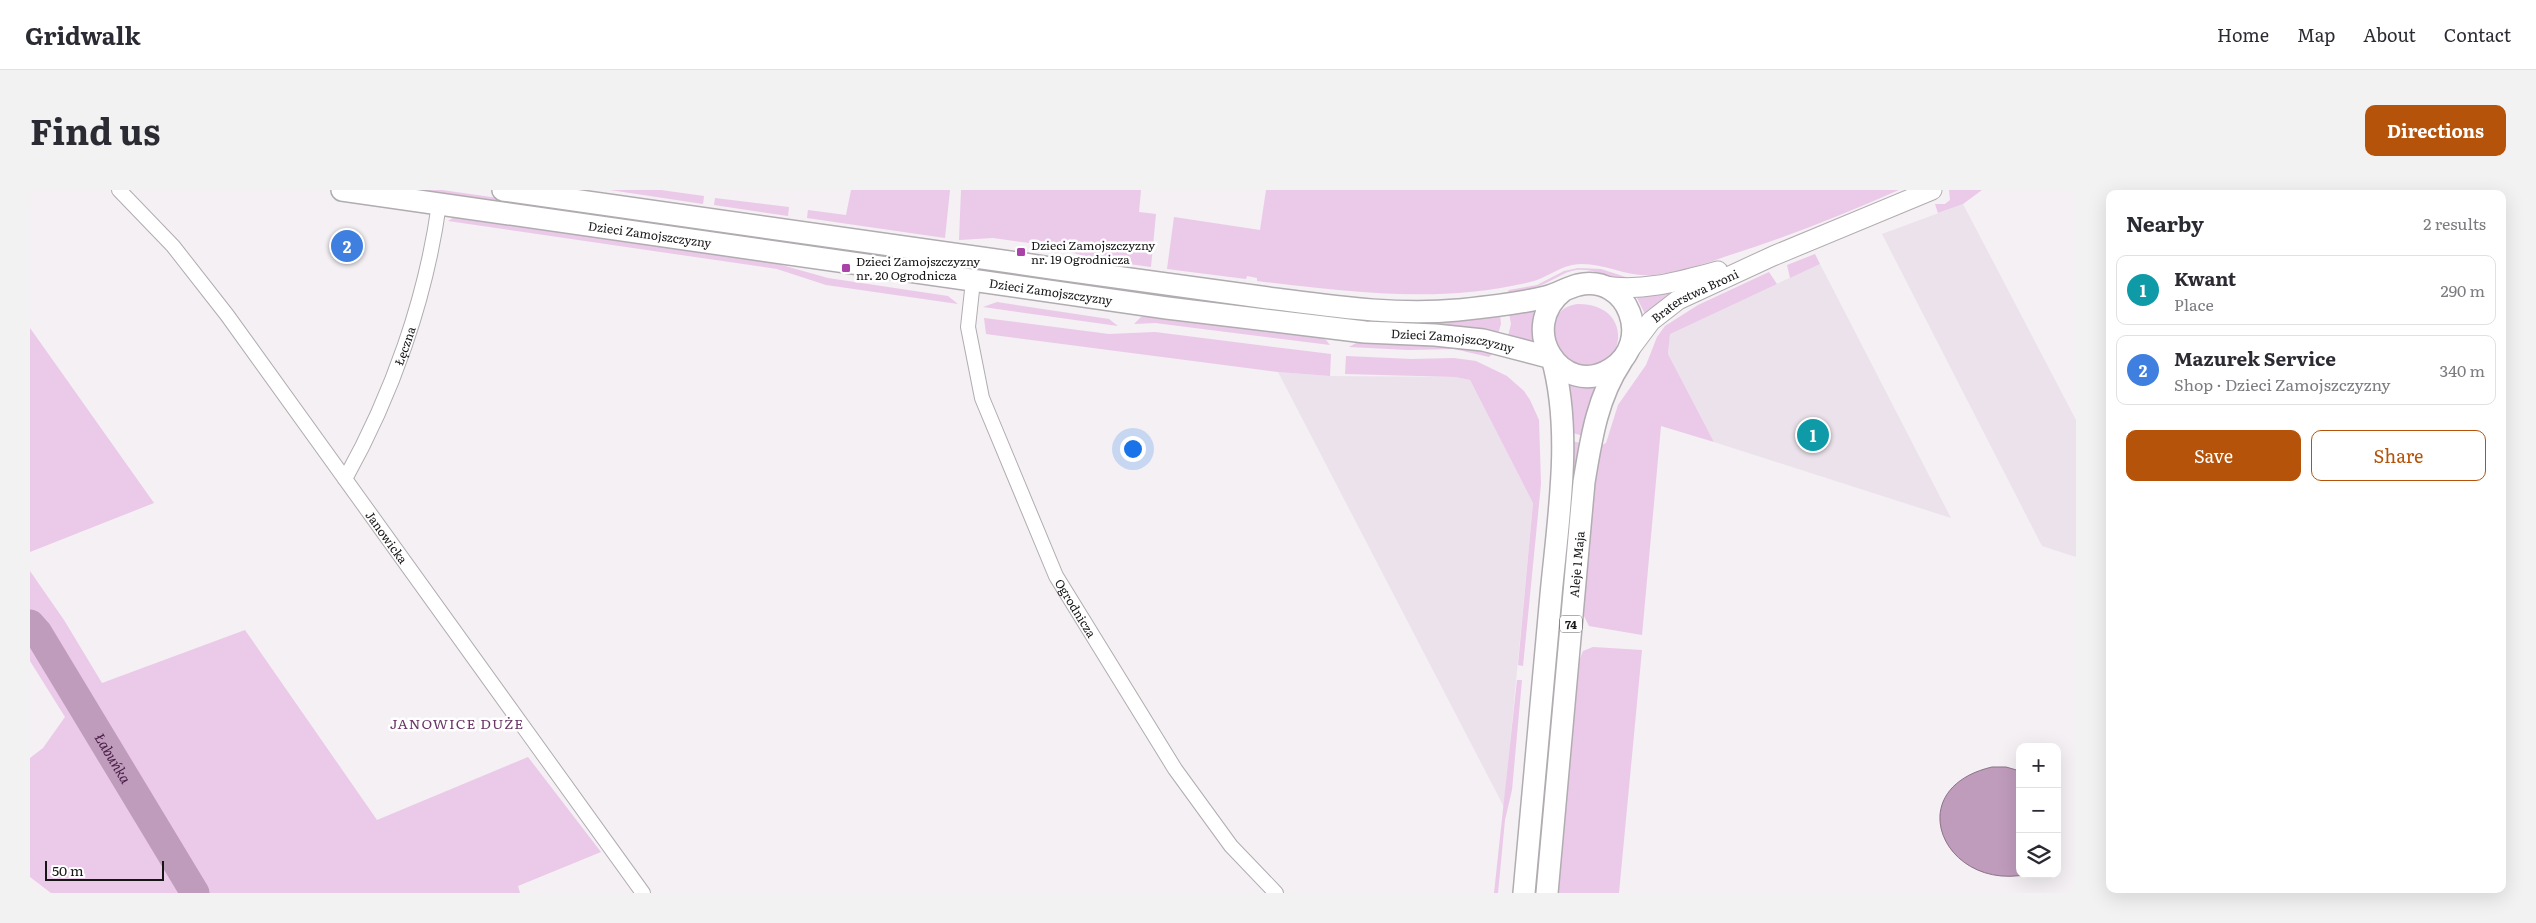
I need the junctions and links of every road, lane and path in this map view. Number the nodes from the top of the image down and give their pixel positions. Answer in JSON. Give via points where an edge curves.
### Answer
{"nodes":[{"id":1,"x":119,"y":190,"type":"edge"},
{"id":2,"x":342,"y":190,"type":"edge"},
{"id":3,"x":503,"y":190,"type":"edge"},
{"id":4,"x":1932,"y":190,"type":"edge"},
{"id":5,"x":439,"y":204,"type":"junction"},
{"id":6,"x":1772,"y":256,"type":"junction"},
{"id":7,"x":973,"y":281,"type":"junction"},
{"id":8,"x":1604,"y":286,"type":"junction"},
{"id":9,"x":1564,"y":290,"type":"junction"},
{"id":10,"x":1625,"y":355,"type":"junction"},
{"id":11,"x":1552,"y":358,"type":"junction"},
{"id":12,"x":345,"y":479,"type":"junction"},
{"id":13,"x":643,"y":893,"type":"edge"},
{"id":14,"x":1276,"y":893,"type":"edge"},
{"id":15,"x":1524,"y":893,"type":"edge"},
{"id":16,"x":1547,"y":893,"type":"edge"}],
"edges":[{"from":1,"to":12,"type":"street","name":"Janowicka","via":[[188,264]]},
{"from":2,"to":5,"type":"main road","name":"Dzieci Zamojszczyzny"},
{"from":3,"to":9,"type":"main road","name":"Dzieci Zamojszczyzny","via":[[1157,284],[1371,310],[1455,310],[1533,300]]},
{"from":4,"to":6,"type":"street","name":"Braterstwa Broni"},
{"from":5,"to":7,"type":"main road","name":"Dzieci Zamojszczyzny"},
{"from":5,"to":12,"type":"street","name":"Łęczna","via":[[417,303],[399,362],[360,453]]},
{"from":6,"to":8,"type":"street","name":"Braterstwa Broni","via":[[1671,284],[1638,289]]},
{"from":6,"to":10,"type":"street","name":"Braterstwa Broni","via":[[1678,300],[1652,320]]},
{"from":7,"to":11,"type":"main road","name":"Dzieci Zamojszczyzny","via":[[1364,332],[1483,340]]},
{"from":7,"to":14,"type":"street","name":"Ogrodnicza","via":[[968,327],[982,398],[1056,576],[1175,769],[1232,846]]},
{"from":8,"to":9,"type":"main road","via":[[1584,284]]},
{"from":8,"to":10,"type":"main road","number":"74","via":[[1620,296],[1631,312],[1634,331]]},
{"from":9,"to":11,"type":"main road","number":"74","via":[[1549,306],[1542,327],[1544,343]]},
{"from":10,"to":11,"type":"main road","via":[[1608,371],[1589,376],[1569,372]]},
{"from":10,"to":16,"type":"main road","name":"Aleje 1 Maja","number":"74","via":[[1602,397],[1584,482]]},
{"from":11,"to":15,"type":"main road","name":"Aleje 1 Maja","number":"74","via":[[1563,422],[1560,498]]},
{"from":12,"to":13,"type":"street","name":"Janowicka"}]}
